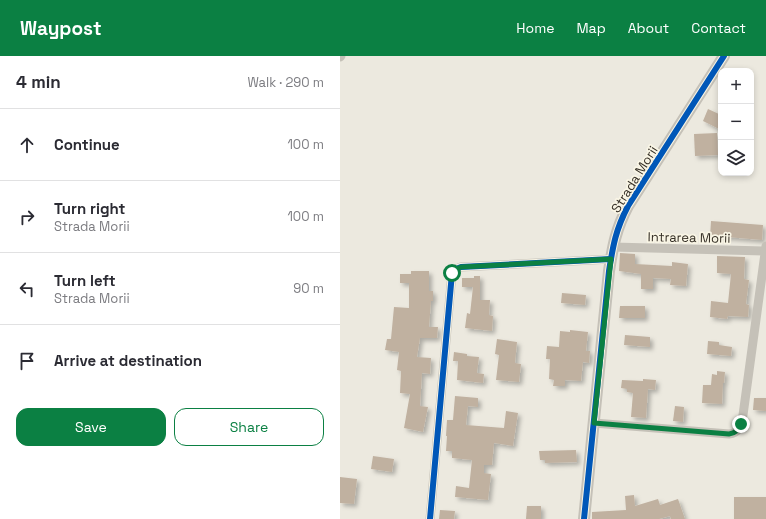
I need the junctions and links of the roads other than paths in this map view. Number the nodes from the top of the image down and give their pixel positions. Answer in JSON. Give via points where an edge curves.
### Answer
{"nodes":[{"id":1,"x":724,"y":56,"type":"edge"},
{"id":2,"x":613,"y":247,"type":"junction"},
{"id":3,"x":765,"y":248,"type":"edge"},
{"id":4,"x":611,"y":259,"type":"junction"},
{"id":5,"x":594,"y":423,"type":"junction"},
{"id":6,"x":430,"y":519,"type":"edge"},
{"id":7,"x":584,"y":519,"type":"edge"}],
"edges":[{"from":1,"to":2,"type":"street","name":"Strada Morii","via":[[628,206],[617,229]]},
{"from":2,"to":3,"type":"street","name":"Intrarea Morii"},
{"from":2,"to":4,"type":"street","name":"Strada Morii"},
{"from":3,"to":5,"type":"street","via":[[743,415],[738,431],[729,434]]},
{"from":4,"to":5,"type":"street","name":"Strada Morii"},
{"from":4,"to":6,"type":"street","via":[[461,267],[452,273]]},
{"from":5,"to":7,"type":"street","name":"Strada Morii"}]}
